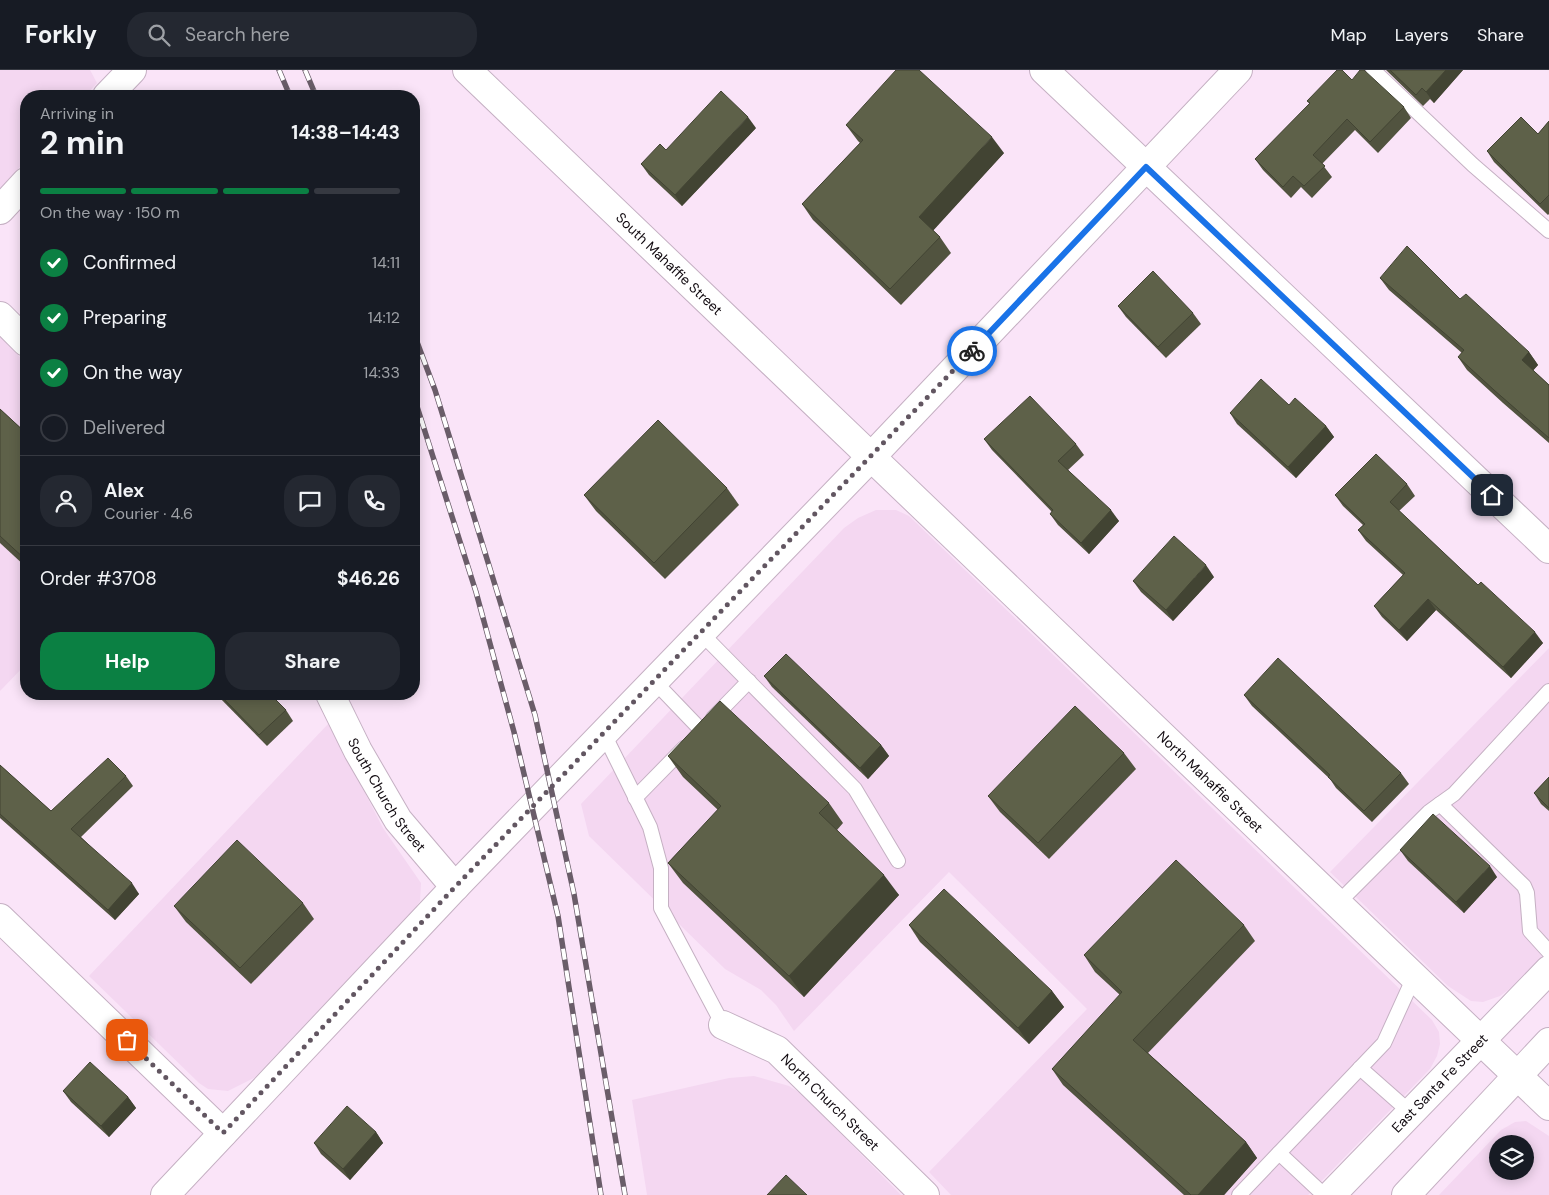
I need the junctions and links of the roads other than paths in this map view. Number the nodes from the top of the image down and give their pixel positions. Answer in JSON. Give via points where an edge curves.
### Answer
{"nodes":[{"id":1,"x":132,"y":70,"type":"edge"},
{"id":2,"x":467,"y":70,"type":"edge"},
{"id":3,"x":1044,"y":70,"type":"edge"},
{"id":4,"x":1238,"y":70,"type":"edge"},
{"id":5,"x":1373,"y":70,"type":"edge"},
{"id":6,"x":113,"y":90,"type":"edge"},
{"id":7,"x":1146,"y":167,"type":"junction"},
{"id":8,"x":20,"y":188,"type":"edge"},
{"id":9,"x":0,"y":210,"type":"edge"},
{"id":10,"x":1549,"y":231,"type":"edge"},
{"id":11,"x":0,"y":316,"type":"edge"},
{"id":12,"x":20,"y":336,"type":"edge"},
{"id":13,"x":872,"y":456,"type":"junction"},
{"id":14,"x":1549,"y":549,"type":"edge"},
{"id":15,"x":701,"y":633,"type":"junction"},
{"id":16,"x":654,"y":681,"type":"junction"},
{"id":17,"x":749,"y":681,"type":"junction"},
{"id":18,"x":1549,"y":691,"type":"edge"},
{"id":19,"x":333,"y":700,"type":"edge"},
{"id":20,"x":701,"y":730,"type":"junction"},
{"id":21,"x":604,"y":734,"type":"junction"},
{"id":22,"x":635,"y":798,"type":"junction"},
{"id":23,"x":1440,"y":804,"type":"junction"},
{"id":24,"x":898,"y":861,"type":"dead end"},
{"id":25,"x":455,"y":887,"type":"junction"},
{"id":26,"x":1338,"y":903,"type":"junction"},
{"id":27,"x":0,"y":918,"type":"edge"},
{"id":28,"x":1549,"y":952,"type":"edge"},
{"id":29,"x":1549,"y":970,"type":"edge"},
{"id":30,"x":1414,"y":977,"type":"junction"},
{"id":31,"x":723,"y":1025,"type":"joint"},
{"id":32,"x":1481,"y":1041,"type":"junction"},
{"id":33,"x":1549,"y":1042,"type":"edge"},
{"id":34,"x":1360,"y":1068,"type":"junction"},
{"id":35,"x":1517,"y":1075,"type":"junction"},
{"id":36,"x":1549,"y":1106,"type":"edge"},
{"id":37,"x":1411,"y":1113,"type":"junction"},
{"id":38,"x":223,"y":1133,"type":"junction"},
{"id":39,"x":1279,"y":1153,"type":"junction"},
{"id":40,"x":164,"y":1195,"type":"edge"},
{"id":41,"x":925,"y":1195,"type":"edge"},
{"id":42,"x":1239,"y":1195,"type":"edge"},
{"id":43,"x":1324,"y":1195,"type":"edge"},
{"id":44,"x":1331,"y":1195,"type":"edge"},
{"id":45,"x":1406,"y":1195,"type":"edge"}],
"edges":[{"from":1,"to":6,"type":"street"},
{"from":2,"to":13,"type":"street","name":"South Mahaffie Street"},
{"from":3,"to":7,"type":"street"},
{"from":4,"to":7,"type":"street"},
{"from":5,"to":10,"type":"lane","via":[[1473,165]]},
{"from":7,"to":13,"type":"street"},
{"from":7,"to":14,"type":"street"},
{"from":8,"to":9,"type":"street"},
{"from":11,"to":12,"type":"street"},
{"from":13,"to":15,"type":"street"},
{"from":13,"to":26,"type":"street","name":"North Mahaffie Street"},
{"from":15,"to":16,"type":"street"},
{"from":15,"to":17,"type":"lane"},
{"from":16,"to":20,"type":"lane"},
{"from":16,"to":21,"type":"street"},
{"from":17,"to":20,"type":"lane"},
{"from":17,"to":24,"type":"lane","via":[[855,789]]},
{"from":18,"to":23,"type":"lane","via":[[1454,794]]},
{"from":19,"to":25,"type":"street","name":"South Church Street","via":[[398,820]]},
{"from":20,"to":22,"type":"lane"},
{"from":21,"to":22,"type":"lane"},
{"from":21,"to":25,"type":"street"},
{"from":22,"to":31,"type":"lane","via":[[650,827],[661,868],[661,908]]},
{"from":23,"to":26,"type":"lane"},
{"from":23,"to":28,"type":"lane","via":[[1524,886],[1530,931]]},
{"from":25,"to":38,"type":"street"},
{"from":26,"to":30,"type":"street","name":"North Mahaffie Street"},
{"from":27,"to":38,"type":"street"},
{"from":29,"to":32,"type":"street","name":"East Santa Fe Street"},
{"from":30,"to":32,"type":"street","name":"North Mahaffie Street"},
{"from":30,"to":34,"type":"lane","via":[[1384,1043]]},
{"from":31,"to":41,"type":"street","name":"North Church Street","via":[[777,1050]]},
{"from":32,"to":35,"type":"street","name":"North Mahaffie Street"},
{"from":32,"to":37,"type":"street","name":"East Santa Fe Street"},
{"from":33,"to":35,"type":"street"},
{"from":34,"to":37,"type":"lane"},
{"from":34,"to":39,"type":"lane"},
{"from":35,"to":36,"type":"street","name":"North Mahaffie Street"},
{"from":35,"to":45,"type":"street"},
{"from":37,"to":44,"type":"street","name":"East Santa Fe Street"},
{"from":38,"to":40,"type":"street"},
{"from":39,"to":42,"type":"lane"},
{"from":39,"to":43,"type":"lane"}]}
